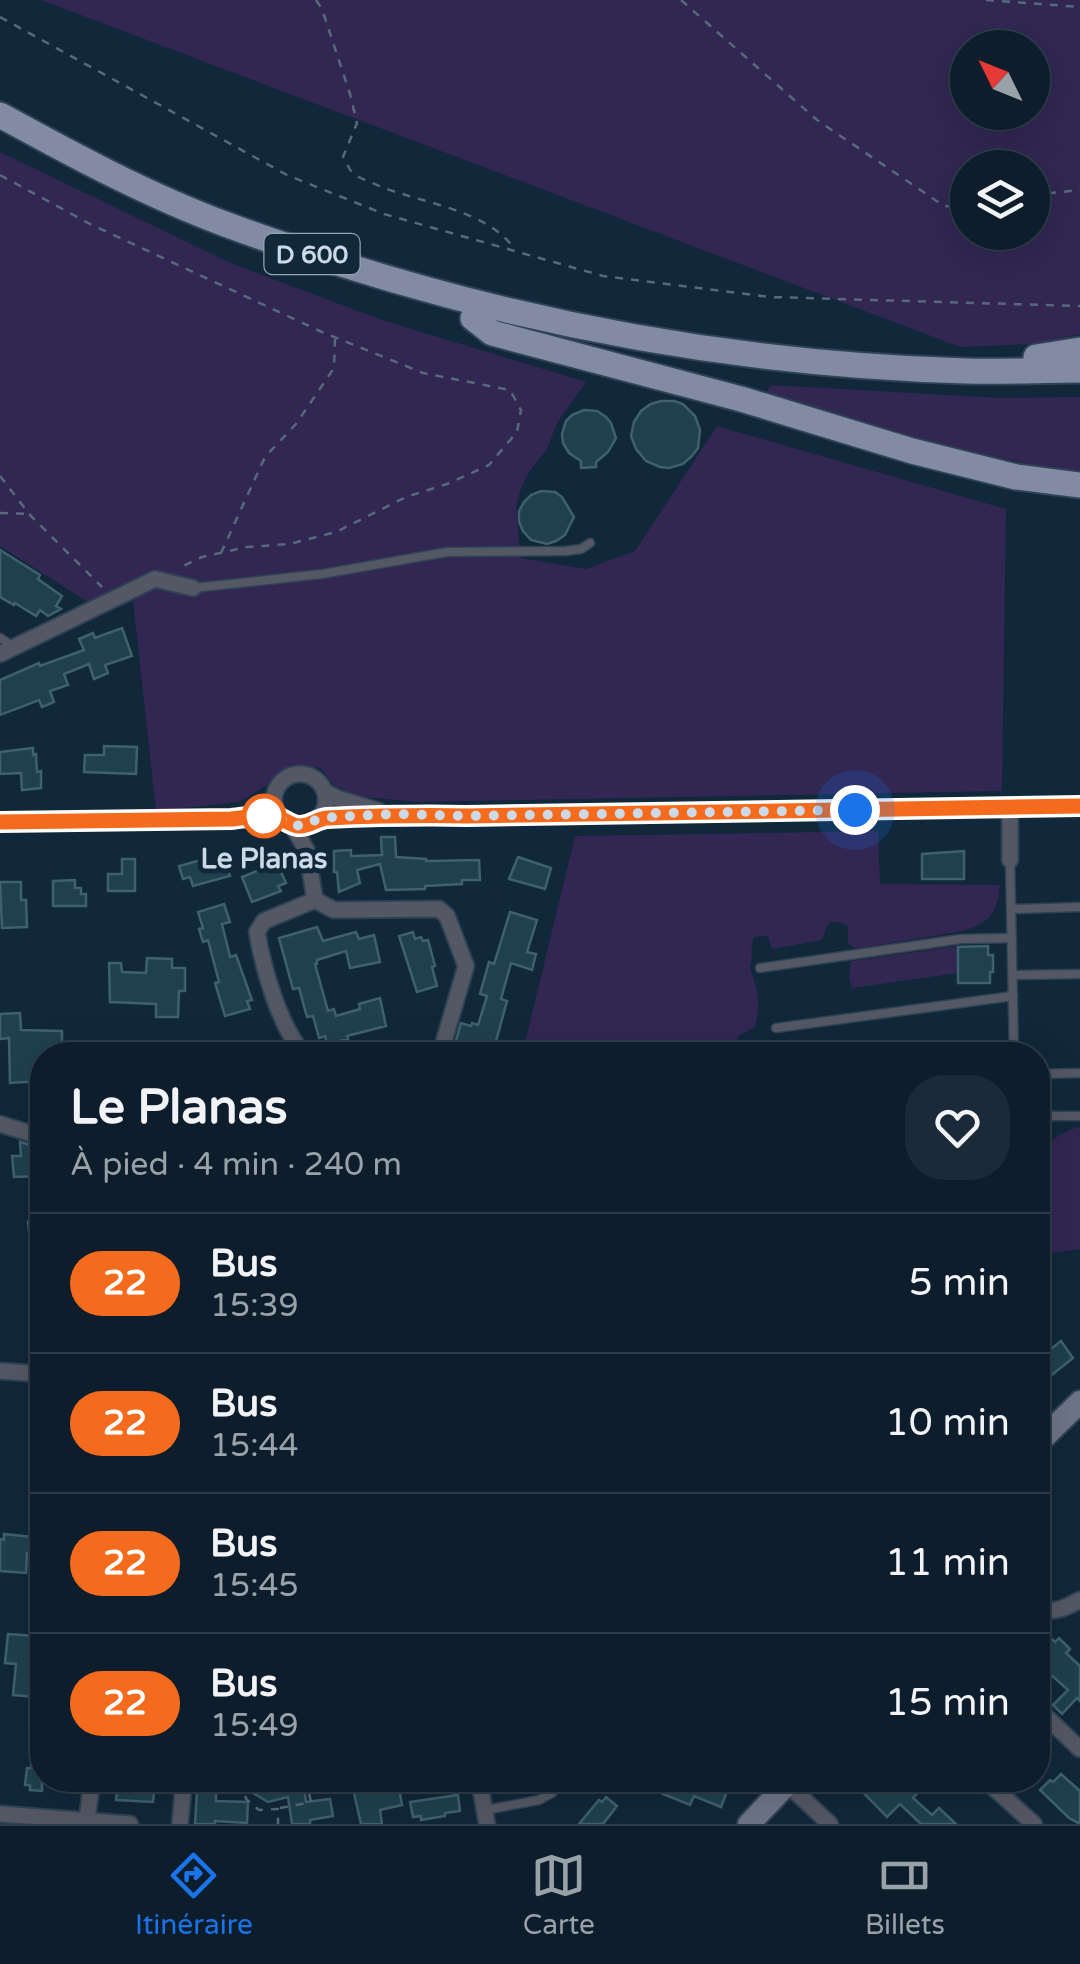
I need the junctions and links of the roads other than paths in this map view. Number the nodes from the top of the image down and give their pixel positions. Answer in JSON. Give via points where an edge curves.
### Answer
{"nodes":[{"id":1,"x":0,"y":116,"type":"edge"},
{"id":2,"x":0,"y":133,"type":"edge"},
{"id":3,"x":474,"y":318,"type":"junction"},
{"id":4,"x":1080,"y":350,"type":"edge"},
{"id":5,"x":883,"y":367,"type":"junction"},
{"id":6,"x":1080,"y":370,"type":"edge"},
{"id":7,"x":1080,"y":382,"type":"edge"},
{"id":8,"x":1080,"y":485,"type":"edge"},
{"id":9,"x":590,"y":543,"type":"dead end"},
{"id":10,"x":193,"y":588,"type":"joint"},
{"id":11,"x":5,"y":646,"type":"edge"},
{"id":12,"x":326,"y":792,"type":"junction"},
{"id":13,"x":275,"y":793,"type":"junction"},
{"id":14,"x":1080,"y":806,"type":"edge"},
{"id":15,"x":1010,"y":808,"type":"junction"},
{"id":16,"x":393,"y":814,"type":"junction"},
{"id":17,"x":231,"y":819,"type":"junction"},
{"id":18,"x":317,"y":820,"type":"junction"},
{"id":19,"x":287,"y":821,"type":"junction"},
{"id":20,"x":0,"y":822,"type":"edge"},
{"id":21,"x":306,"y":851,"type":"junction"},
{"id":22,"x":1010,"y":860,"type":"joint"},
{"id":23,"x":315,"y":900,"type":"junction"},
{"id":24,"x":1080,"y":907,"type":"edge"},
{"id":25,"x":1012,"y":909,"type":"junction"},
{"id":26,"x":1012,"y":938,"type":"junction"},
{"id":27,"x":760,"y":968,"type":"dead end"},
{"id":28,"x":1080,"y":974,"type":"edge"},
{"id":29,"x":1013,"y":975,"type":"junction"},
{"id":30,"x":1013,"y":996,"type":"junction"},
{"id":31,"x":776,"y":1028,"type":"dead end"},
{"id":32,"x":294,"y":1042,"type":"edge"},
{"id":33,"x":444,"y":1042,"type":"edge"},
{"id":34,"x":1014,"y":1042,"type":"edge"},
{"id":35,"x":1080,"y":1073,"type":"edge"},
{"id":36,"x":1050,"y":1074,"type":"edge"},
{"id":37,"x":1050,"y":1116,"type":"edge"},
{"id":38,"x":1080,"y":1116,"type":"edge"},
{"id":39,"x":0,"y":1124,"type":"edge"},
{"id":40,"x":30,"y":1133,"type":"edge"},
{"id":41,"x":0,"y":1371,"type":"edge"},
{"id":42,"x":30,"y":1373,"type":"edge"},
{"id":43,"x":1080,"y":1402,"type":"edge"},
{"id":44,"x":1050,"y":1431,"type":"edge"},
{"id":45,"x":1080,"y":1600,"type":"edge"},
{"id":46,"x":1050,"y":1612,"type":"edge"},
{"id":47,"x":1050,"y":1720,"type":"edge"},
{"id":48,"x":1080,"y":1749,"type":"edge"},
{"id":49,"x":90,"y":1792,"type":"edge"},
{"id":50,"x":183,"y":1792,"type":"edge"},
{"id":51,"x":481,"y":1792,"type":"edge"},
{"id":52,"x":776,"y":1792,"type":"edge"},
{"id":53,"x":797,"y":1792,"type":"edge"},
{"id":54,"x":998,"y":1792,"type":"edge"},
{"id":55,"x":552,"y":1793,"type":"dead end"},
{"id":56,"x":486,"y":1817,"type":"edge"},
{"id":57,"x":11,"y":1818,"type":"edge"},
{"id":58,"x":87,"y":1820,"type":"junction"},
{"id":59,"x":130,"y":1824,"type":"edge"},
{"id":60,"x":180,"y":1824,"type":"edge"},
{"id":61,"x":749,"y":1824,"type":"edge"},
{"id":62,"x":830,"y":1824,"type":"edge"},
{"id":63,"x":1034,"y":1824,"type":"edge"}],
"edges":[{"from":1,"to":5,"type":"main road","number":"D 600","via":[[222,223],[478,305],[711,350]]},
{"from":2,"to":3,"type":"main road","number":"D 600","via":[[215,238]]},
{"from":3,"to":7,"type":"main road","number":"D 600","via":[[620,349],[809,376],[975,385]]},
{"from":3,"to":8,"type":"main road","via":[[492,333],[912,452]]},
{"from":4,"to":5,"type":"main road"},
{"from":5,"to":6,"type":"main road","number":"D 600"},
{"from":9,"to":10,"type":"lane","via":[[565,551],[447,552]]},
{"from":10,"to":11,"type":"street","via":[[155,579]]},
{"from":12,"to":13,"type":"street","via":[[316,778],[300,773],[284,779]]},
{"from":12,"to":16,"type":"street"},
{"from":12,"to":18,"type":"street"},
{"from":13,"to":17,"type":"street"},
{"from":13,"to":19,"type":"street","via":[[276,810]]},
{"from":14,"to":15,"type":"street"},
{"from":15,"to":16,"type":"street"},
{"from":15,"to":22,"type":"street"},
{"from":16,"to":18,"type":"street"},
{"from":17,"to":19,"type":"street"},
{"from":17,"to":20,"type":"street"},
{"from":18,"to":19,"type":"street","via":[[300,826]]},
{"from":18,"to":21,"type":"street"},
{"from":19,"to":21,"type":"street"},
{"from":21,"to":23,"type":"street"},
{"from":22,"to":25,"type":"lane"},
{"from":23,"to":32,"type":"street","via":[[264,921],[257,932]]},
{"from":23,"to":33,"type":"street","via":[[334,910],[439,910],[448,916],[466,966]]},
{"from":24,"to":25,"type":"lane"},
{"from":25,"to":26,"type":"lane"},
{"from":26,"to":27,"type":"lane","via":[[961,939]]},
{"from":26,"to":29,"type":"lane"},
{"from":28,"to":29,"type":"lane"},
{"from":29,"to":30,"type":"lane"},
{"from":30,"to":31,"type":"lane"},
{"from":30,"to":34,"type":"lane"},
{"from":35,"to":36,"type":"lane"},
{"from":37,"to":38,"type":"lane"},
{"from":39,"to":40,"type":"street"},
{"from":41,"to":42,"type":"street"},
{"from":43,"to":44,"type":"main road"},
{"from":45,"to":46,"type":"street"},
{"from":47,"to":48,"type":"street"},
{"from":49,"to":58,"type":"street"},
{"from":50,"to":60,"type":"street"},
{"from":51,"to":56,"type":"street"},
{"from":52,"to":61,"type":"main road"},
{"from":53,"to":62,"type":"street"},
{"from":54,"to":63,"type":"street"},
{"from":55,"to":56,"type":"lane"},
{"from":57,"to":58,"type":"street"},
{"from":58,"to":59,"type":"street"}]}
